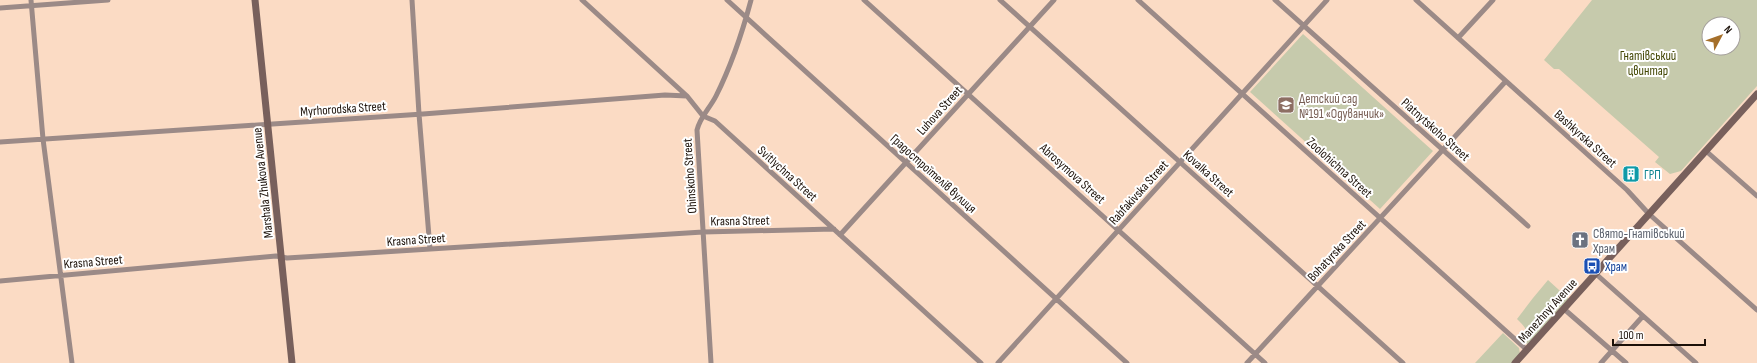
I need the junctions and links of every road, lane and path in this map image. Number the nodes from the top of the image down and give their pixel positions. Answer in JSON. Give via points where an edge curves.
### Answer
{"nodes":[{"id":1,"x":31,"y":0,"type":"edge"},
{"id":2,"x":108,"y":0,"type":"edge"},
{"id":3,"x":255,"y":0,"type":"edge"},
{"id":4,"x":412,"y":0,"type":"edge"},
{"id":5,"x":582,"y":0,"type":"edge"},
{"id":6,"x":726,"y":0,"type":"edge"},
{"id":7,"x":751,"y":0,"type":"edge"},
{"id":8,"x":864,"y":0,"type":"edge"},
{"id":9,"x":1000,"y":0,"type":"edge"},
{"id":10,"x":1054,"y":0,"type":"edge"},
{"id":11,"x":1138,"y":0,"type":"edge"},
{"id":12,"x":1275,"y":0,"type":"edge"},
{"id":13,"x":1327,"y":0,"type":"edge"},
{"id":14,"x":1416,"y":0,"type":"edge"},
{"id":15,"x":1493,"y":0,"type":"edge"},
{"id":16,"x":31,"y":6,"type":"junction"},
{"id":17,"x":0,"y":8,"type":"edge"},
{"id":18,"x":746,"y":18,"type":"junction"},
{"id":19,"x":1304,"y":26,"type":"junction"},
{"id":20,"x":1030,"y":27,"type":"junction"},
{"id":21,"x":1458,"y":38,"type":"junction"},
{"id":22,"x":1506,"y":81,"type":"junction"},
{"id":23,"x":1242,"y":93,"type":"junction"},
{"id":24,"x":969,"y":94,"type":"junction"},
{"id":25,"x":1757,"y":94,"type":"edge"},
{"id":26,"x":687,"y":96,"type":"junction"},
{"id":27,"x":419,"y":114,"type":"junction"},
{"id":28,"x":703,"y":116,"type":"junction"},
{"id":29,"x":268,"y":124,"type":"junction"},
{"id":30,"x":43,"y":139,"type":"junction"},
{"id":31,"x":0,"y":142,"type":"edge"},
{"id":32,"x":1443,"y":150,"type":"junction"},
{"id":33,"x":1706,"y":151,"type":"junction"},
{"id":34,"x":1180,"y":162,"type":"junction"},
{"id":35,"x":906,"y":163,"type":"junction"},
{"id":36,"x":1757,"y":196,"type":"edge"},
{"id":37,"x":1649,"y":214,"type":"junction"},
{"id":38,"x":1380,"y":218,"type":"junction"},
{"id":39,"x":1528,"y":226,"type":"dead end"},
{"id":40,"x":834,"y":229,"type":"junction"},
{"id":41,"x":1119,"y":229,"type":"junction"},
{"id":42,"x":704,"y":232,"type":"junction"},
{"id":43,"x":840,"y":235,"type":"junction"},
{"id":44,"x":430,"y":249,"type":"junction"},
{"id":45,"x":281,"y":257,"type":"junction"},
{"id":46,"x":1596,"y":274,"type":"junction"},
{"id":47,"x":60,"y":276,"type":"junction"},
{"id":48,"x":0,"y":281,"type":"edge"},
{"id":49,"x":1318,"y":286,"type":"junction"},
{"id":50,"x":1056,"y":299,"type":"junction"},
{"id":51,"x":1564,"y":309,"type":"junction"},
{"id":52,"x":1757,"y":310,"type":"edge"},
{"id":53,"x":1643,"y":316,"type":"junction"},
{"id":54,"x":1527,"y":350,"type":"junction"},
{"id":55,"x":1612,"y":351,"type":"junction"},
{"id":56,"x":1255,"y":354,"type":"junction"},
{"id":57,"x":72,"y":363,"type":"edge"},
{"id":58,"x":292,"y":363,"type":"edge"},
{"id":59,"x":711,"y":363,"type":"edge"},
{"id":60,"x":981,"y":363,"type":"edge"},
{"id":61,"x":998,"y":363,"type":"edge"},
{"id":62,"x":1127,"y":363,"type":"edge"},
{"id":63,"x":1247,"y":363,"type":"edge"},
{"id":64,"x":1266,"y":363,"type":"edge"},
{"id":65,"x":1403,"y":363,"type":"edge"},
{"id":66,"x":1515,"y":363,"type":"edge"},
{"id":67,"x":1601,"y":363,"type":"edge"},
{"id":68,"x":1626,"y":363,"type":"edge"},
{"id":69,"x":1696,"y":363,"type":"edge"}],
"edges":[{"from":1,"to":16,"type":"street"},
{"from":2,"to":16,"type":"street"},
{"from":3,"to":29,"type":"street","name":"Marshala Zhukova Avenue"},
{"from":4,"to":27,"type":"street"},
{"from":5,"to":26,"type":"street","name":"Svitlychna Street"},
{"from":6,"to":18,"type":"street","name":"Градостроїтелiв вулиця"},
{"from":7,"to":18,"type":"street","name":"Ohinskoho Street"},
{"from":8,"to":24,"type":"street","name":"Abrosymova Street"},
{"from":9,"to":20,"type":"street","name":"Kovalka Street"},
{"from":10,"to":20,"type":"street","name":"Luhova Street"},
{"from":11,"to":23,"type":"street","name":"Zoolohichna Street"},
{"from":12,"to":19,"type":"street","name":"Piatnytskoho Street"},
{"from":13,"to":19,"type":"street","name":"Rabfakivska Street"},
{"from":14,"to":21,"type":"street","name":"Bashkyrska Street"},
{"from":15,"to":21,"type":"street"},
{"from":16,"to":17,"type":"street"},
{"from":16,"to":30,"type":"street"},
{"from":18,"to":28,"type":"street","name":"Ohinskoho Street","via":[[717,94]]},
{"from":18,"to":35,"type":"street","name":"Градостроїтелiв вулиця"},
{"from":19,"to":23,"type":"street","name":"Rabfakivska Street"},
{"from":19,"to":32,"type":"street","name":"Piatnytskoho Street"},
{"from":20,"to":24,"type":"street","name":"Luhova Street"},
{"from":20,"to":34,"type":"street","name":"Kovalka Street"},
{"from":21,"to":22,"type":"street","name":"Bashkyrska Street"},
{"from":22,"to":32,"type":"street","name":"Bohatyrska Street"},
{"from":22,"to":37,"type":"street","name":"Bashkyrska Street","via":[[1627,190]]},
{"from":23,"to":34,"type":"street","name":"Rabfakivska Street"},
{"from":23,"to":38,"type":"street","name":"Zoolohichna Street"},
{"from":24,"to":35,"type":"street","name":"Luhova Street"},
{"from":24,"to":41,"type":"street","name":"Abrosymova Street"},
{"from":25,"to":33,"type":"street","name":"Manezhnyi Avenue"},
{"from":26,"to":27,"type":"street","name":"Myrhorodska Street","via":[[665,95]]},
{"from":26,"to":28,"type":"street","name":"Svitlychna Street"},
{"from":27,"to":29,"type":"street","name":"Myrhorodska Street"},
{"from":27,"to":44,"type":"street"},
{"from":28,"to":40,"type":"street","name":"Svitlychna Street","via":[[715,121]]},
{"from":28,"to":42,"type":"street","name":"Ohinskoho Street","via":[[697,130]]},
{"from":29,"to":30,"type":"street","name":"Myrhorodska Street"},
{"from":29,"to":45,"type":"street","name":"Marshala Zhukova Avenue"},
{"from":30,"to":31,"type":"street","name":"Myrhorodska Street"},
{"from":30,"to":47,"type":"street"},
{"from":32,"to":38,"type":"street","name":"Bohatyrska Street"},
{"from":32,"to":39,"type":"street","name":"Piatnytskoho Street"},
{"from":33,"to":36,"type":"street"},
{"from":33,"to":37,"type":"street","name":"Manezhnyi Avenue"},
{"from":34,"to":41,"type":"street","name":"Rabfakivska Street"},
{"from":34,"to":49,"type":"street","name":"Kovalka Street"},
{"from":35,"to":43,"type":"street","name":"Luhova Street"},
{"from":35,"to":50,"type":"street","name":"Градостроїтелiв вулиця"},
{"from":37,"to":46,"type":"street","name":"Manezhnyi Avenue"},
{"from":37,"to":52,"type":"street","name":"Bashkyrska Street"},
{"from":38,"to":49,"type":"street","name":"Bohatyrska Street"},
{"from":38,"to":54,"type":"street","name":"Zoolohichna Street"},
{"from":40,"to":42,"type":"street","name":"Krasna Street"},
{"from":40,"to":43,"type":"street","name":"Svitlychna Street"},
{"from":41,"to":50,"type":"street","name":"Rabfakivska Street"},
{"from":41,"to":56,"type":"street","name":"Abrosymova Street"},
{"from":42,"to":44,"type":"street","name":"Krasna Street"},
{"from":42,"to":59,"type":"street","name":"Ohinskoho Street"},
{"from":43,"to":60,"type":"street","name":"Svitlychna Street"},
{"from":44,"to":45,"type":"street","name":"Krasna Street"},
{"from":45,"to":47,"type":"street","name":"Krasna Street"},
{"from":45,"to":58,"type":"street","name":"Marshala Zhukova Avenue"},
{"from":46,"to":51,"type":"street","name":"Manezhnyi Avenue"},
{"from":46,"to":53,"type":"street"},
{"from":47,"to":48,"type":"street","name":"Krasna Street"},
{"from":47,"to":57,"type":"street"},
{"from":49,"to":56,"type":"street","name":"Bohatyrska Street"},
{"from":49,"to":65,"type":"street","name":"Kovalka Street"},
{"from":50,"to":61,"type":"street","name":"Rabfakivska Street"},
{"from":50,"to":62,"type":"street","name":"Градостроїтелiв вулиця"},
{"from":51,"to":54,"type":"street","name":"Manezhnyi Avenue"},
{"from":51,"to":55,"type":"street"},
{"from":53,"to":55,"type":"street"},
{"from":53,"to":69,"type":"street"},
{"from":54,"to":66,"type":"street","name":"Manezhnyi Avenue"},
{"from":55,"to":67,"type":"street"},
{"from":55,"to":68,"type":"street"},
{"from":56,"to":63,"type":"street","name":"Bohatyrska Street"},
{"from":56,"to":64,"type":"street","name":"Abrosymova Street"}]}
